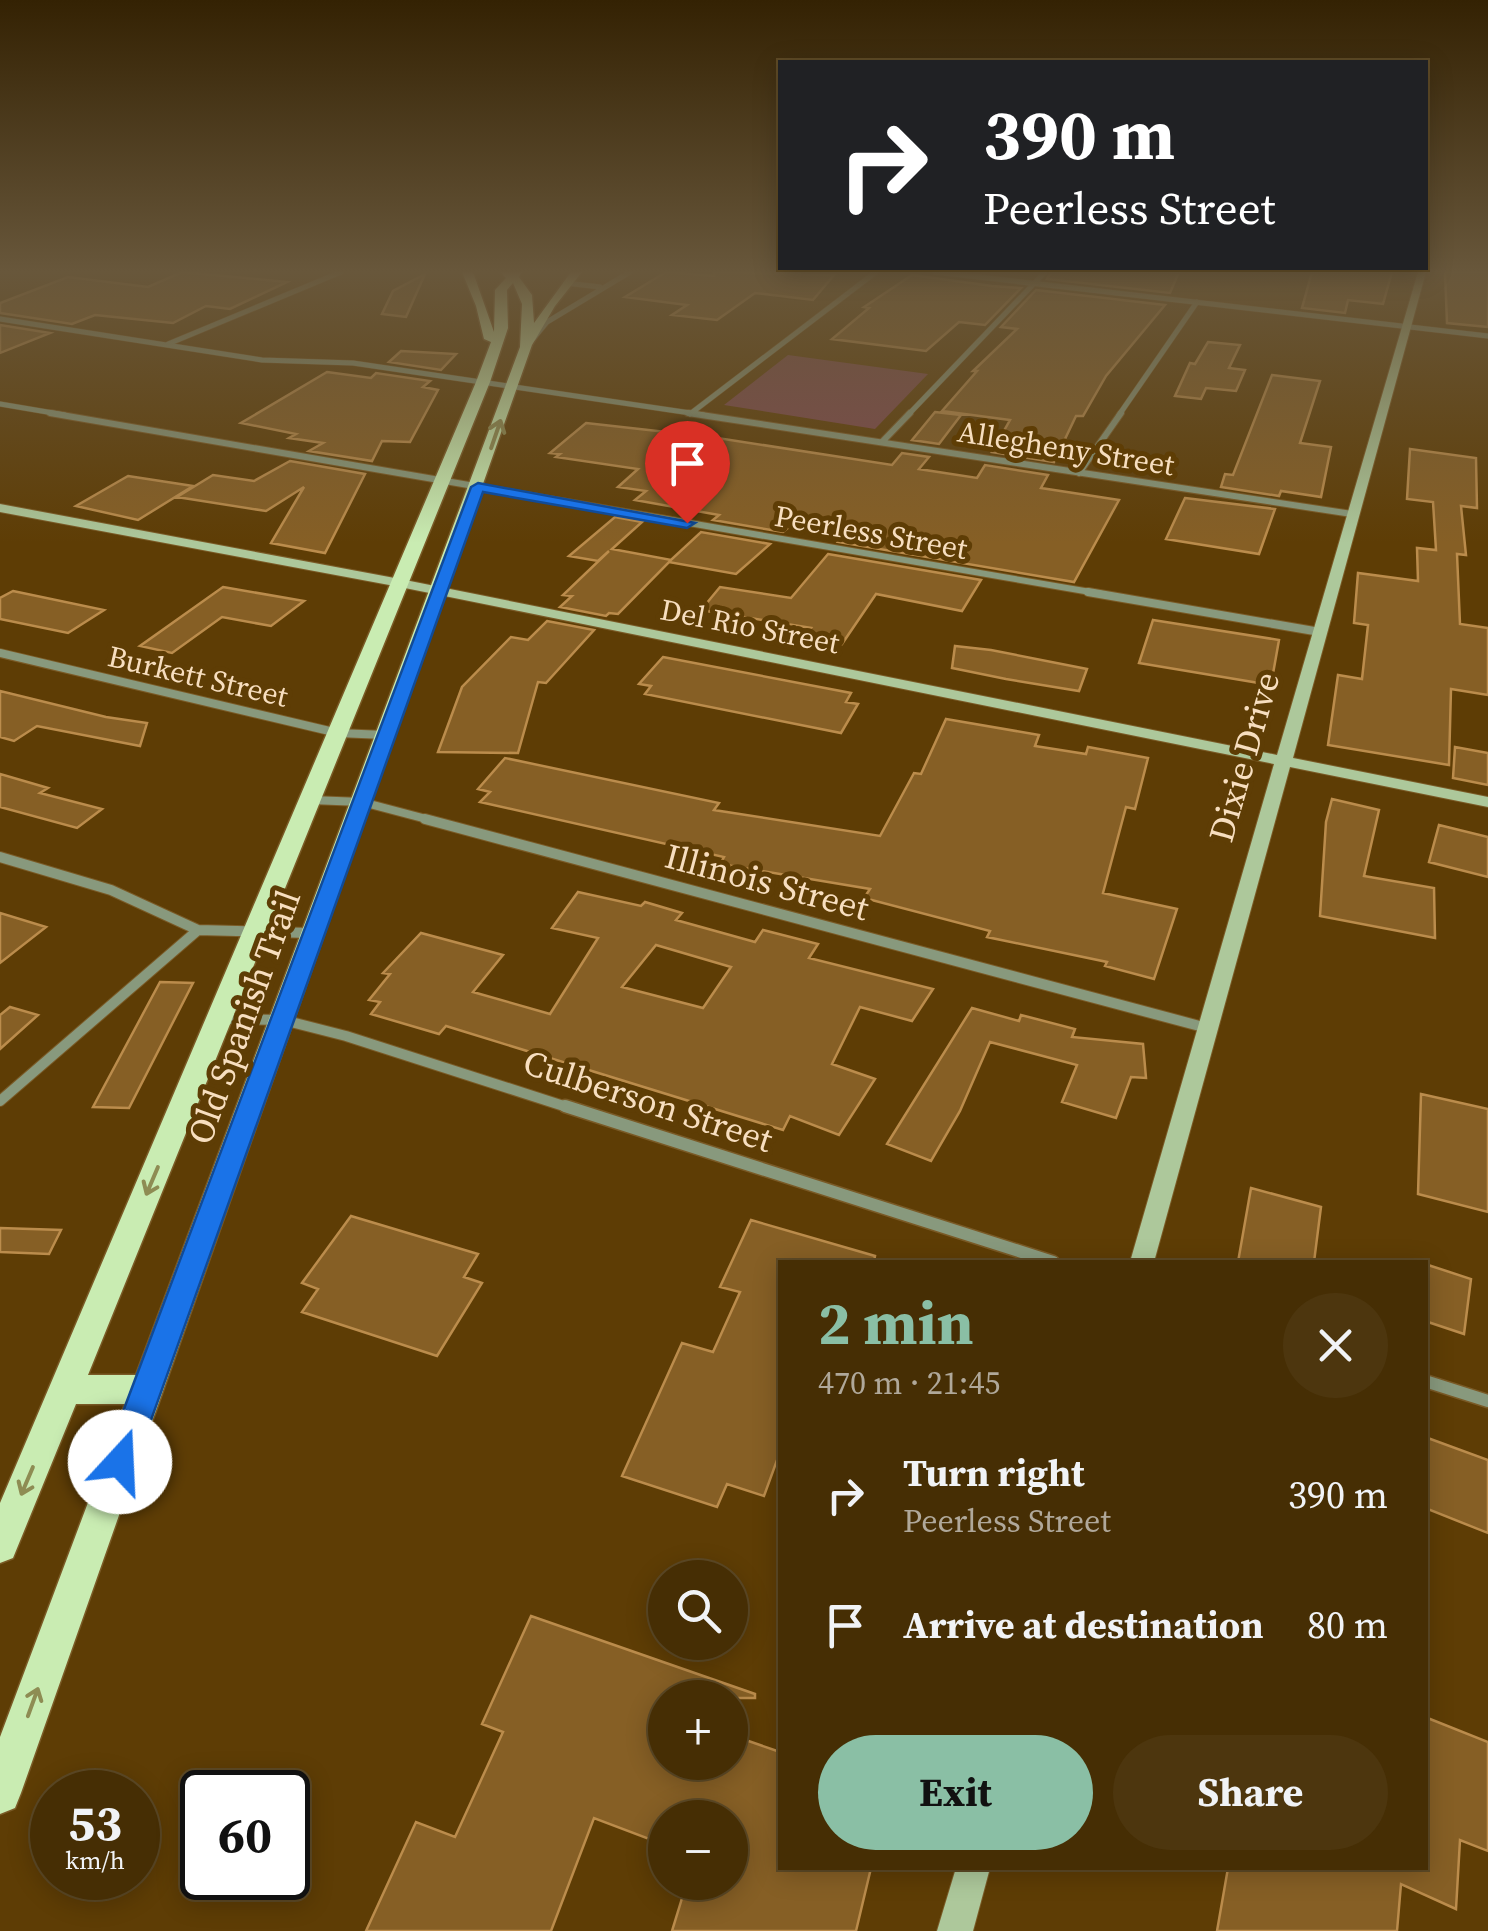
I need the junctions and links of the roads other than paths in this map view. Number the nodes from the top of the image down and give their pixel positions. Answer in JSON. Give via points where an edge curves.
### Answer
{"nodes":[{"id":1,"x":308,"y":362,"type":"edge"},
{"id":2,"x":489,"y":362,"type":"edge"},
{"id":3,"x":520,"y":362,"type":"edge"},
{"id":4,"x":758,"y":362,"type":"edge"},
{"id":5,"x":959,"y":362,"type":"edge"},
{"id":6,"x":1155,"y":362,"type":"edge"},
{"id":7,"x":1396,"y":362,"type":"edge"},
{"id":8,"x":484,"y":382,"type":"junction"},
{"id":9,"x":512,"y":387,"type":"junction"},
{"id":10,"x":2,"y":406,"type":"edge"},
{"id":11,"x":690,"y":414,"type":"junction"},
{"id":12,"x":882,"y":442,"type":"junction"},
{"id":13,"x":1079,"y":473,"type":"junction"},
{"id":14,"x":442,"y":481,"type":"junction"},
{"id":15,"x":478,"y":487,"type":"junction"},
{"id":16,"x":0,"y":508,"type":"edge"},
{"id":17,"x":1352,"y":514,"type":"junction"},
{"id":18,"x":400,"y":583,"type":"junction"},
{"id":19,"x":439,"y":592,"type":"junction"},
{"id":20,"x":1320,"y":632,"type":"junction"},
{"id":21,"x":0,"y":652,"type":"edge"},
{"id":22,"x":338,"y":733,"type":"junction"},
{"id":23,"x":386,"y":735,"type":"junction"},
{"id":24,"x":1284,"y":762,"type":"junction"},
{"id":25,"x":310,"y":800,"type":"junction"},
{"id":26,"x":362,"y":802,"type":"junction"},
{"id":27,"x":1488,"y":802,"type":"edge"},
{"id":28,"x":0,"y":858,"type":"edge"},
{"id":29,"x":198,"y":930,"type":"junction"},
{"id":30,"x":316,"y":933,"type":"junction"},
{"id":31,"x":254,"y":934,"type":"junction"},
{"id":32,"x":220,"y":1019,"type":"junction"},
{"id":33,"x":283,"y":1020,"type":"junction"},
{"id":34,"x":1208,"y":1028,"type":"junction"},
{"id":35,"x":0,"y":1101,"type":"edge"},
{"id":36,"x":1047,"y":1260,"type":"edge"},
{"id":37,"x":1143,"y":1260,"type":"edge"},
{"id":38,"x":1428,"y":1382,"type":"edge"},
{"id":39,"x":147,"y":1389,"type":"junction"},
{"id":40,"x":65,"y":1390,"type":"junction"},
{"id":41,"x":1488,"y":1401,"type":"edge"},
{"id":42,"x":0,"y":1546,"type":"edge"},
{"id":43,"x":0,"y":1793,"type":"edge"},
{"id":44,"x":972,"y":1870,"type":"edge"},
{"id":45,"x":955,"y":1931,"type":"edge"}],
"edges":[{"from":1,"to":8,"type":"street","name":"Allegheny Street"},
{"from":2,"to":8,"type":"main road","name":"Old Spanish Trail"},
{"from":3,"to":9,"type":"main road","name":"Old Spanish Trail"},
{"from":4,"to":11,"type":"street"},
{"from":5,"to":12,"type":"street"},
{"from":6,"to":13,"type":"street"},
{"from":7,"to":17,"type":"street","name":"Dixie Drive"},
{"from":8,"to":9,"type":"street","name":"Allegheny Street"},
{"from":8,"to":14,"type":"main road","name":"Old Spanish Trail"},
{"from":9,"to":11,"type":"street","name":"Allegheny Street"},
{"from":15,"to":9,"type":"main road","name":"Old Spanish Trail","one_way":true},
{"from":10,"to":14,"type":"street","name":"Peerless Street"},
{"from":11,"to":12,"type":"street","name":"Allegheny Street"},
{"from":12,"to":13,"type":"street","name":"Allegheny Street"},
{"from":13,"to":17,"type":"street","name":"Allegheny Street"},
{"from":14,"to":15,"type":"street","name":"Peerless Street"},
{"from":14,"to":18,"type":"main road","name":"Old Spanish Trail"},
{"from":15,"to":19,"type":"main road","name":"Old Spanish Trail"},
{"from":15,"to":20,"type":"street","name":"Peerless Street"},
{"from":16,"to":18,"type":"street","name":"Del Rio Street"},
{"from":17,"to":20,"type":"street","name":"Dixie Drive"},
{"from":18,"to":19,"type":"street","name":"Del Rio Street"},
{"from":18,"to":22,"type":"main road","name":"Old Spanish Trail"},
{"from":19,"to":23,"type":"main road","name":"Old Spanish Trail"},
{"from":19,"to":24,"type":"street","name":"Del Rio Street"},
{"from":20,"to":24,"type":"street","name":"Dixie Drive"},
{"from":21,"to":22,"type":"street","name":"Burkett Street"},
{"from":22,"to":23,"type":"street","name":"Burkett Street"},
{"from":22,"to":25,"type":"main road","name":"Old Spanish Trail"},
{"from":23,"to":26,"type":"main road","name":"Old Spanish Trail"},
{"from":24,"to":27,"type":"street","name":"Del Rio Street"},
{"from":24,"to":34,"type":"street","name":"Dixie Drive"},
{"from":25,"to":26,"type":"street","name":"Illinois Street"},
{"from":25,"to":31,"type":"main road","name":"Old Spanish Trail"},
{"from":26,"to":30,"type":"main road","name":"Old Spanish Trail"},
{"from":26,"to":34,"type":"street","name":"Illinois Street"},
{"from":28,"to":29,"type":"street","via":[[111,890]]},
{"from":29,"to":31,"type":"street"},
{"from":29,"to":35,"type":"street"},
{"from":30,"to":31,"type":"street"},
{"from":30,"to":33,"type":"main road","name":"Old Spanish Trail"},
{"from":31,"to":32,"type":"main road","name":"Old Spanish Trail"},
{"from":32,"to":33,"type":"street","name":"Culberson Street"},
{"from":32,"to":40,"type":"main road","name":"Old Spanish Trail","one_way":true},
{"from":33,"to":36,"type":"street","name":"Culberson Street"},
{"from":33,"to":39,"type":"main road","name":"Old Spanish Trail"},
{"from":34,"to":37,"type":"street","name":"Dixie Drive"},
{"from":38,"to":41,"type":"street"},
{"from":39,"to":40,"type":"main road"},
{"from":43,"to":39,"type":"main road","name":"Old Spanish Trail","one_way":true},
{"from":40,"to":42,"type":"main road","name":"Old Spanish Trail","one_way":true},
{"from":44,"to":45,"type":"street"}]}
